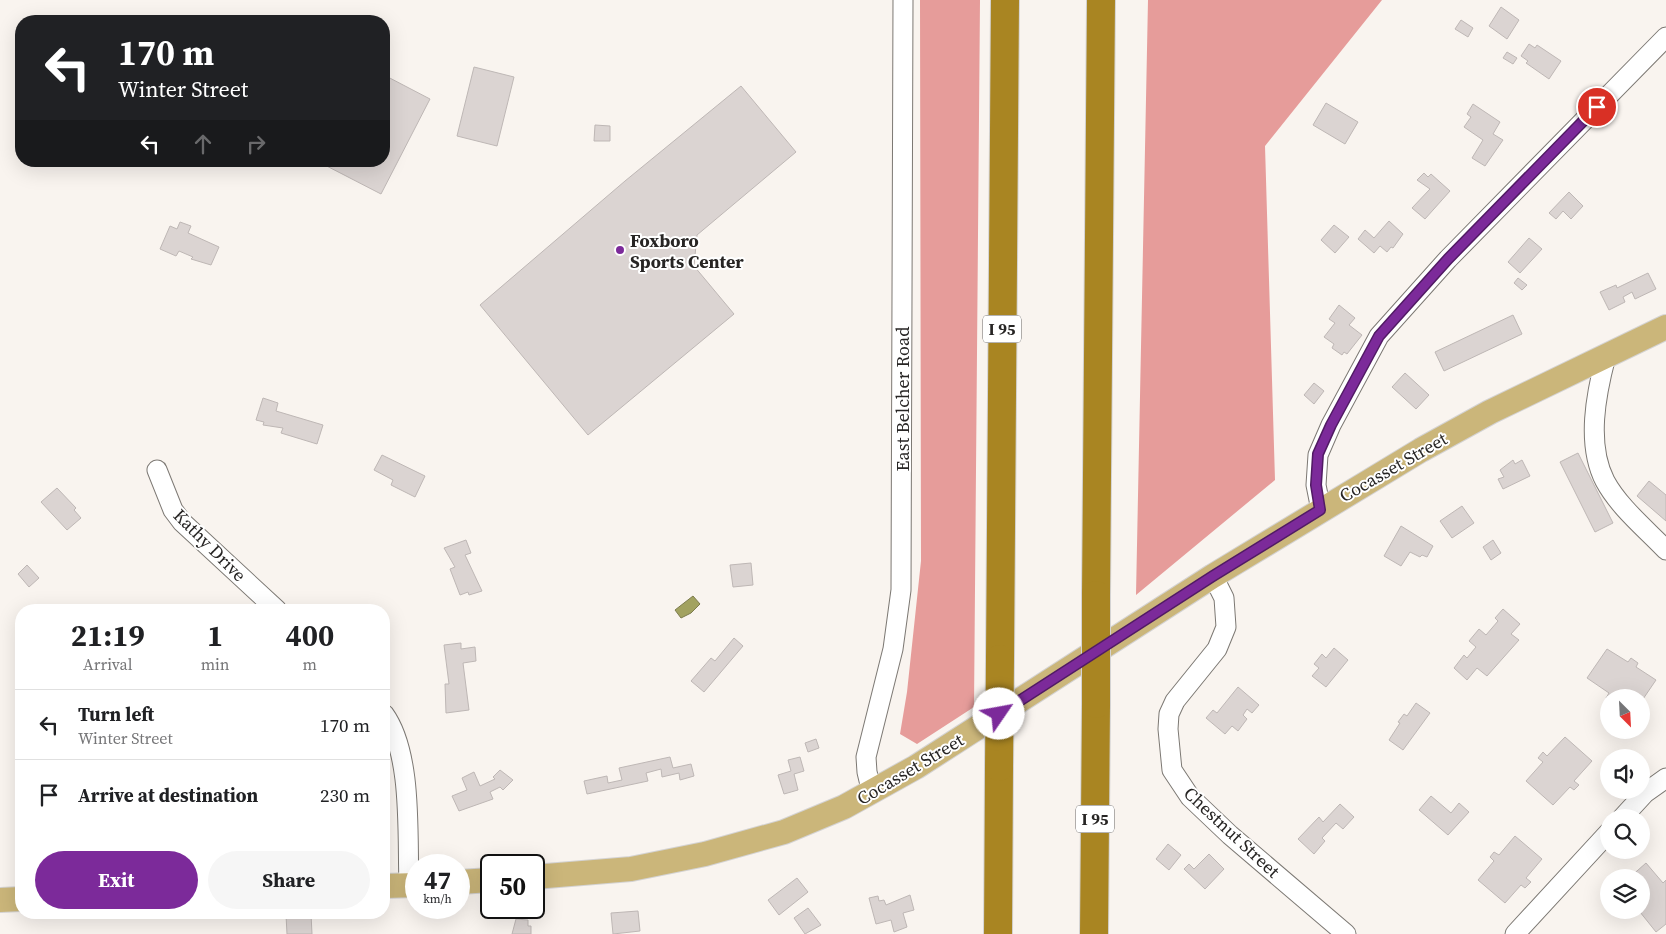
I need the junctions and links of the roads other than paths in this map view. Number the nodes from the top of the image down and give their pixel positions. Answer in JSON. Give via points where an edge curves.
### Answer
{"nodes":[{"id":1,"x":903,"y":0,"type":"edge"},
{"id":2,"x":1005,"y":0,"type":"edge"},
{"id":3,"x":1101,"y":0,"type":"edge"},
{"id":4,"x":1666,"y":36,"type":"edge"},
{"id":5,"x":1666,"y":327,"type":"edge"},
{"id":6,"x":1606,"y":356,"type":"junction"},
{"id":7,"x":157,"y":470,"type":"dead end"},
{"id":8,"x":1320,"y":510,"type":"junction"},
{"id":9,"x":1666,"y":550,"type":"edge"},
{"id":10,"x":1213,"y":576,"type":"junction"},
{"id":11,"x":271,"y":604,"type":"edge"},
{"id":12,"x":390,"y":726,"type":"edge"},
{"id":13,"x":1666,"y":778,"type":"edge"},
{"id":14,"x":872,"y":793,"type":"junction"},
{"id":15,"x":1630,"y":809,"type":"edge"},
{"id":16,"x":1600,"y":842,"type":"edge"},
{"id":17,"x":411,"y":854,"type":"edge"},
{"id":18,"x":545,"y":876,"type":"edge"},
{"id":19,"x":405,"y":885,"type":"edge"},
{"id":20,"x":390,"y":886,"type":"edge"},
{"id":21,"x":15,"y":899,"type":"edge"},
{"id":22,"x":0,"y":900,"type":"edge"},
{"id":23,"x":998,"y":934,"type":"edge"},
{"id":24,"x":1094,"y":934,"type":"edge"},
{"id":25,"x":1346,"y":934,"type":"edge"},
{"id":26,"x":1515,"y":934,"type":"edge"}],
"edges":[{"from":1,"to":14,"type":"street","name":"East Belcher Road","via":[[901,590],[893,648],[866,757]]},
{"from":2,"to":23,"type":"highway","number":"I 95","bridge":true},
{"from":3,"to":24,"type":"highway","number":"I 95","bridge":true},
{"from":4,"to":8,"type":"street","via":[[1448,259],[1379,336],[1318,454],[1316,485]]},
{"from":5,"to":6,"type":"main road","name":"Cocasset Street"},
{"from":6,"to":8,"type":"main road","name":"Cocasset Street","via":[[1458,429]]},
{"from":6,"to":9,"type":"street","via":[[1594,426],[1604,480]]},
{"from":7,"to":11,"type":"street","name":"Kathy Drive","via":[[173,510],[182,522]]},
{"from":8,"to":10,"type":"main road","name":"Cocasset Street"},
{"from":10,"to":14,"type":"main road","name":"Cocasset Street"},
{"from":10,"to":25,"type":"street","name":"Chestnut Street","via":[[1224,598],[1226,627],[1217,649],[1175,701],[1169,714],[1172,770],[1190,796],[1230,835]]},
{"from":12,"to":17,"type":"street","via":[[405,775]]},
{"from":13,"to":15,"type":"street"},
{"from":14,"to":18,"type":"main road","name":"Cocasset Street","via":[[797,828],[705,854],[625,870]]},
{"from":16,"to":26,"type":"street"},
{"from":19,"to":20,"type":"main road"},
{"from":21,"to":22,"type":"main road"}]}
